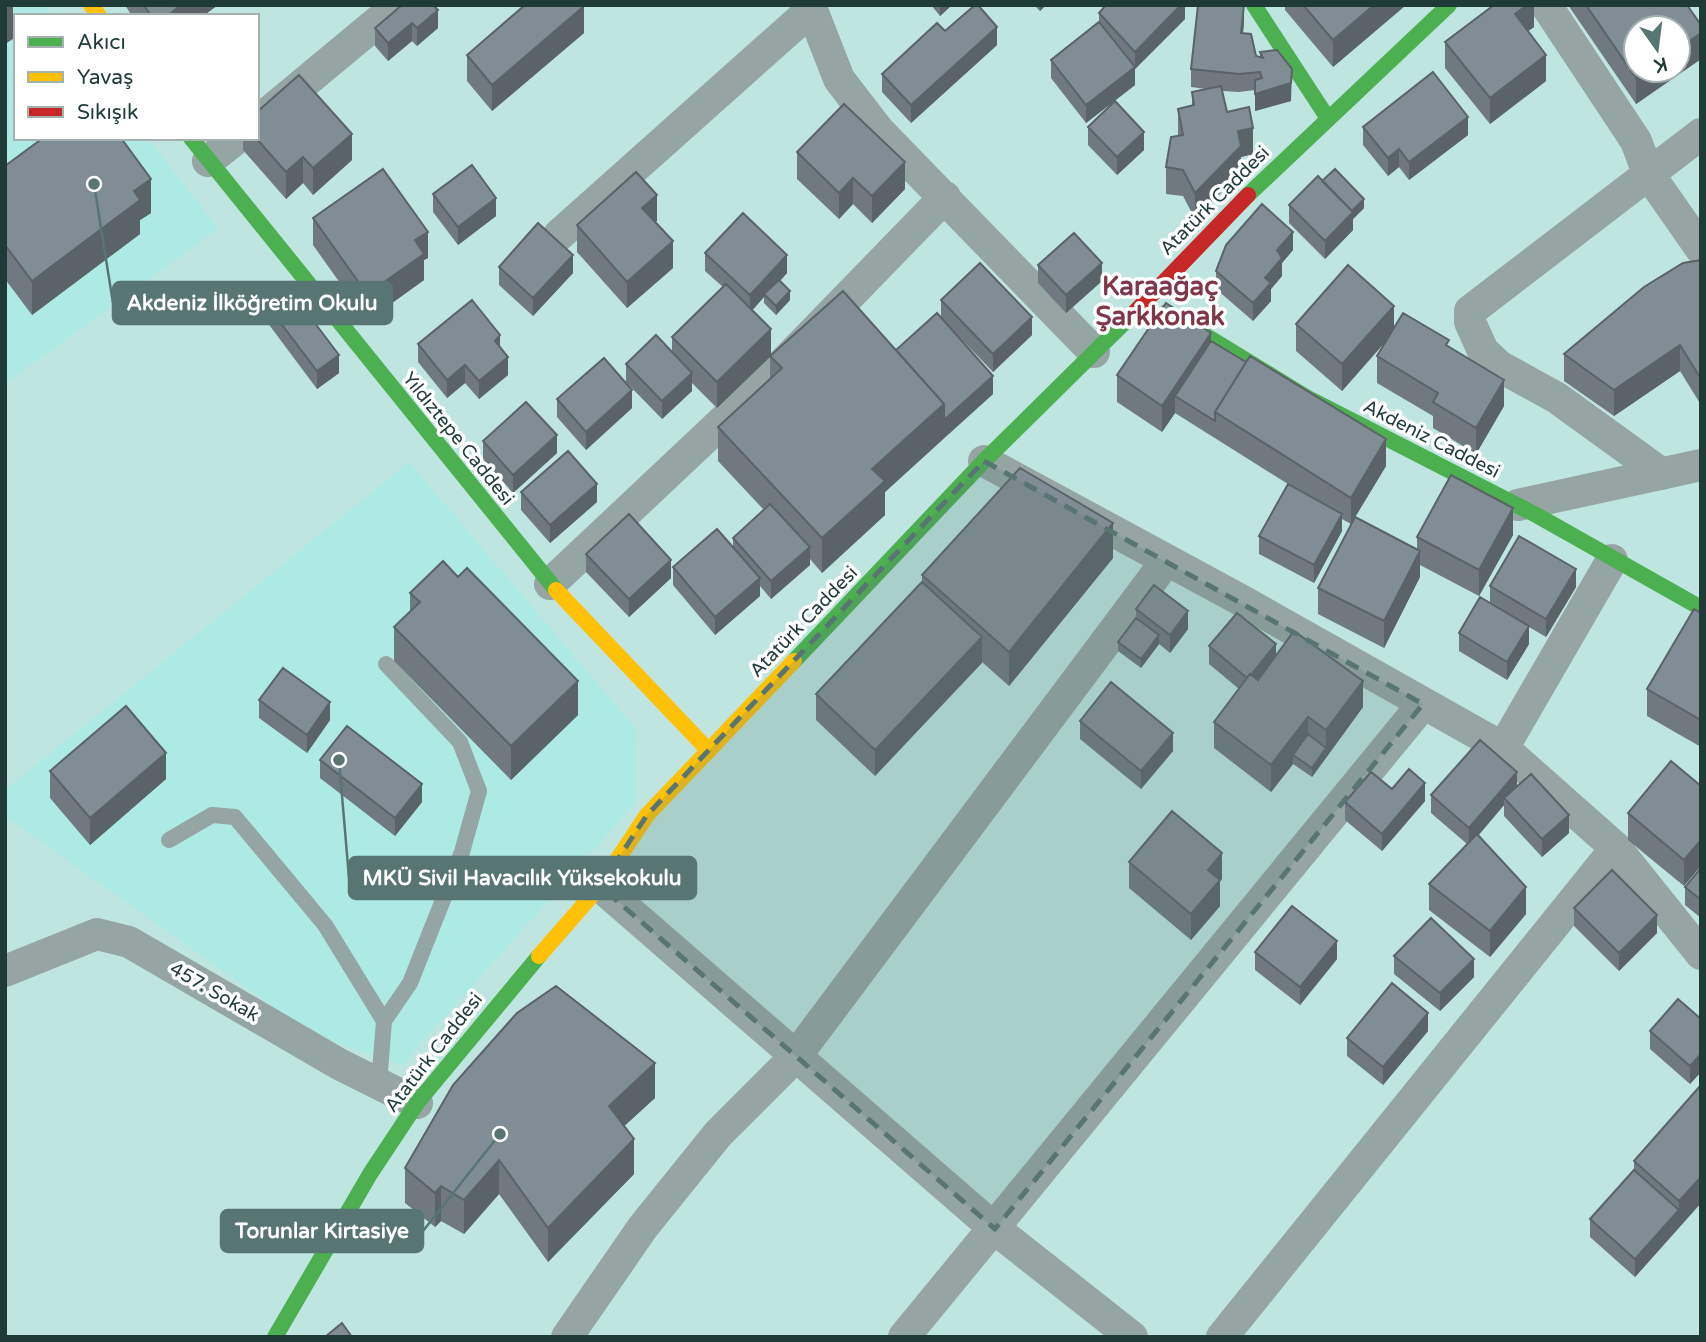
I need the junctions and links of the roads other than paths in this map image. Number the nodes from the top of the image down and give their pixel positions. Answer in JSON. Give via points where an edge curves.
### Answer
{"nodes":[{"id":1,"x":398,"y":5,"type":"edge"},
{"id":2,"x":1254,"y":5,"type":"edge"},
{"id":3,"x":1449,"y":5,"type":"edge"},
{"id":4,"x":1546,"y":5,"type":"edge"},
{"id":5,"x":810,"y":8,"type":"edge"},
{"id":6,"x":1327,"y":117,"type":"junction"},
{"id":7,"x":259,"y":120,"type":"edge"},
{"id":8,"x":1701,"y":134,"type":"edge"},
{"id":9,"x":231,"y":140,"type":"edge"},
{"id":10,"x":199,"y":150,"type":"edge"},
{"id":11,"x":1648,"y":173,"type":"junction"},
{"id":12,"x":945,"y":197,"type":"junction"},
{"id":13,"x":559,"y":235,"type":"dead end"},
{"id":14,"x":1701,"y":249,"type":"edge"},
{"id":15,"x":1147,"y":300,"type":"junction"},
{"id":16,"x":1094,"y":352,"type":"junction"},
{"id":17,"x":984,"y":461,"type":"junction"},
{"id":18,"x":1701,"y":465,"type":"edge"},
{"id":19,"x":1662,"y":474,"type":"junction"},
{"id":20,"x":1518,"y":505,"type":"junction"},
{"id":21,"x":1612,"y":559,"type":"junction"},
{"id":22,"x":1167,"y":560,"type":"junction"},
{"id":23,"x":550,"y":584,"type":"junction"},
{"id":24,"x":1701,"y":608,"type":"edge"},
{"id":25,"x":386,"y":664,"type":"dead end"},
{"id":26,"x":1423,"y":704,"type":"junction"},
{"id":27,"x":1503,"y":748,"type":"junction"},
{"id":28,"x":709,"y":751,"type":"junction"},
{"id":29,"x":169,"y":840,"type":"dead end"},
{"id":30,"x":1616,"y":848,"type":"junction"},
{"id":31,"x":600,"y":886,"type":"junction"},
{"id":32,"x":1701,"y":954,"type":"edge"},
{"id":33,"x":5,"y":971,"type":"edge"},
{"id":34,"x":384,"y":1021,"type":"junction"},
{"id":35,"x":796,"y":1056,"type":"junction"},
{"id":36,"x":379,"y":1084,"type":"junction"},
{"id":37,"x":417,"y":1103,"type":"junction"},
{"id":38,"x":995,"y":1229,"type":"junction"},
{"id":39,"x":275,"y":1337,"type":"edge"},
{"id":40,"x":568,"y":1337,"type":"edge"},
{"id":41,"x":904,"y":1337,"type":"edge"},
{"id":42,"x":1132,"y":1337,"type":"edge"},
{"id":43,"x":1222,"y":1337,"type":"edge"}],
"edges":[{"from":1,"to":7,"type":"street"},
{"from":2,"to":6,"type":"main road"},
{"from":3,"to":6,"type":"main road","name":"Atatürk Caddesi"},
{"from":4,"to":11,"type":"street","via":[[1636,141]]},
{"from":5,"to":12,"type":"street","via":[[839,79],[879,131]]},
{"from":5,"to":13,"type":"street"},
{"from":6,"to":15,"type":"main road","name":"Atatürk Caddesi"},
{"from":8,"to":11,"type":"street"},
{"from":9,"to":10,"type":"street"},
{"from":10,"to":23,"type":"main road","name":"Yıldıztepe Caddesi"},
{"from":11,"to":14,"type":"street"},
{"from":11,"to":19,"type":"street","via":[[1470,311],[1470,323],[1483,351],[1499,366],[1557,398]]},
{"from":12,"to":16,"type":"street"},
{"from":12,"to":23,"type":"street","via":[[772,375]]},
{"from":15,"to":16,"type":"main road","name":"Atatürk Caddesi"},
{"from":15,"to":20,"type":"main road","name":"Akdeniz Caddesi","via":[[1306,397]]},
{"from":16,"to":17,"type":"main road","name":"Atatürk Caddesi"},
{"from":17,"to":22,"type":"street"},
{"from":17,"to":28,"type":"main road","name":"Atatürk Caddesi"},
{"from":18,"to":19,"type":"street"},
{"from":19,"to":20,"type":"street"},
{"from":20,"to":21,"type":"main road","name":"Akdeniz Caddesi"},
{"from":21,"to":24,"type":"main road","name":"Akdeniz Caddesi"},
{"from":21,"to":27,"type":"street"},
{"from":22,"to":26,"type":"street"},
{"from":22,"to":35,"type":"street"},
{"from":23,"to":28,"type":"main road","name":"Yıldıztepe Caddesi"},
{"from":25,"to":34,"type":"lane","via":[[460,742],[480,791],[462,852],[410,983]]},
{"from":26,"to":27,"type":"street"},
{"from":26,"to":38,"type":"street"},
{"from":27,"to":30,"type":"street"},
{"from":28,"to":31,"type":"main road","name":"Atatürk Caddesi","via":[[647,815]]},
{"from":29,"to":34,"type":"lane","via":[[212,815],[235,817],[325,925]]},
{"from":30,"to":32,"type":"street"},
{"from":30,"to":43,"type":"street"},
{"from":31,"to":35,"type":"street"},
{"from":31,"to":37,"type":"main road","name":"Atatürk Caddesi"},
{"from":33,"to":36,"type":"street","name":"457. Sokak","via":[[97,934],[129,942]]},
{"from":34,"to":36,"type":"lane"},
{"from":35,"to":38,"type":"street"},
{"from":35,"to":40,"type":"street","via":[[709,1144],[643,1227]]},
{"from":36,"to":37,"type":"street","name":"457. Sokak"},
{"from":37,"to":39,"type":"main road","name":"Atatürk Caddesi"},
{"from":38,"to":41,"type":"street"},
{"from":38,"to":42,"type":"street"}]}
